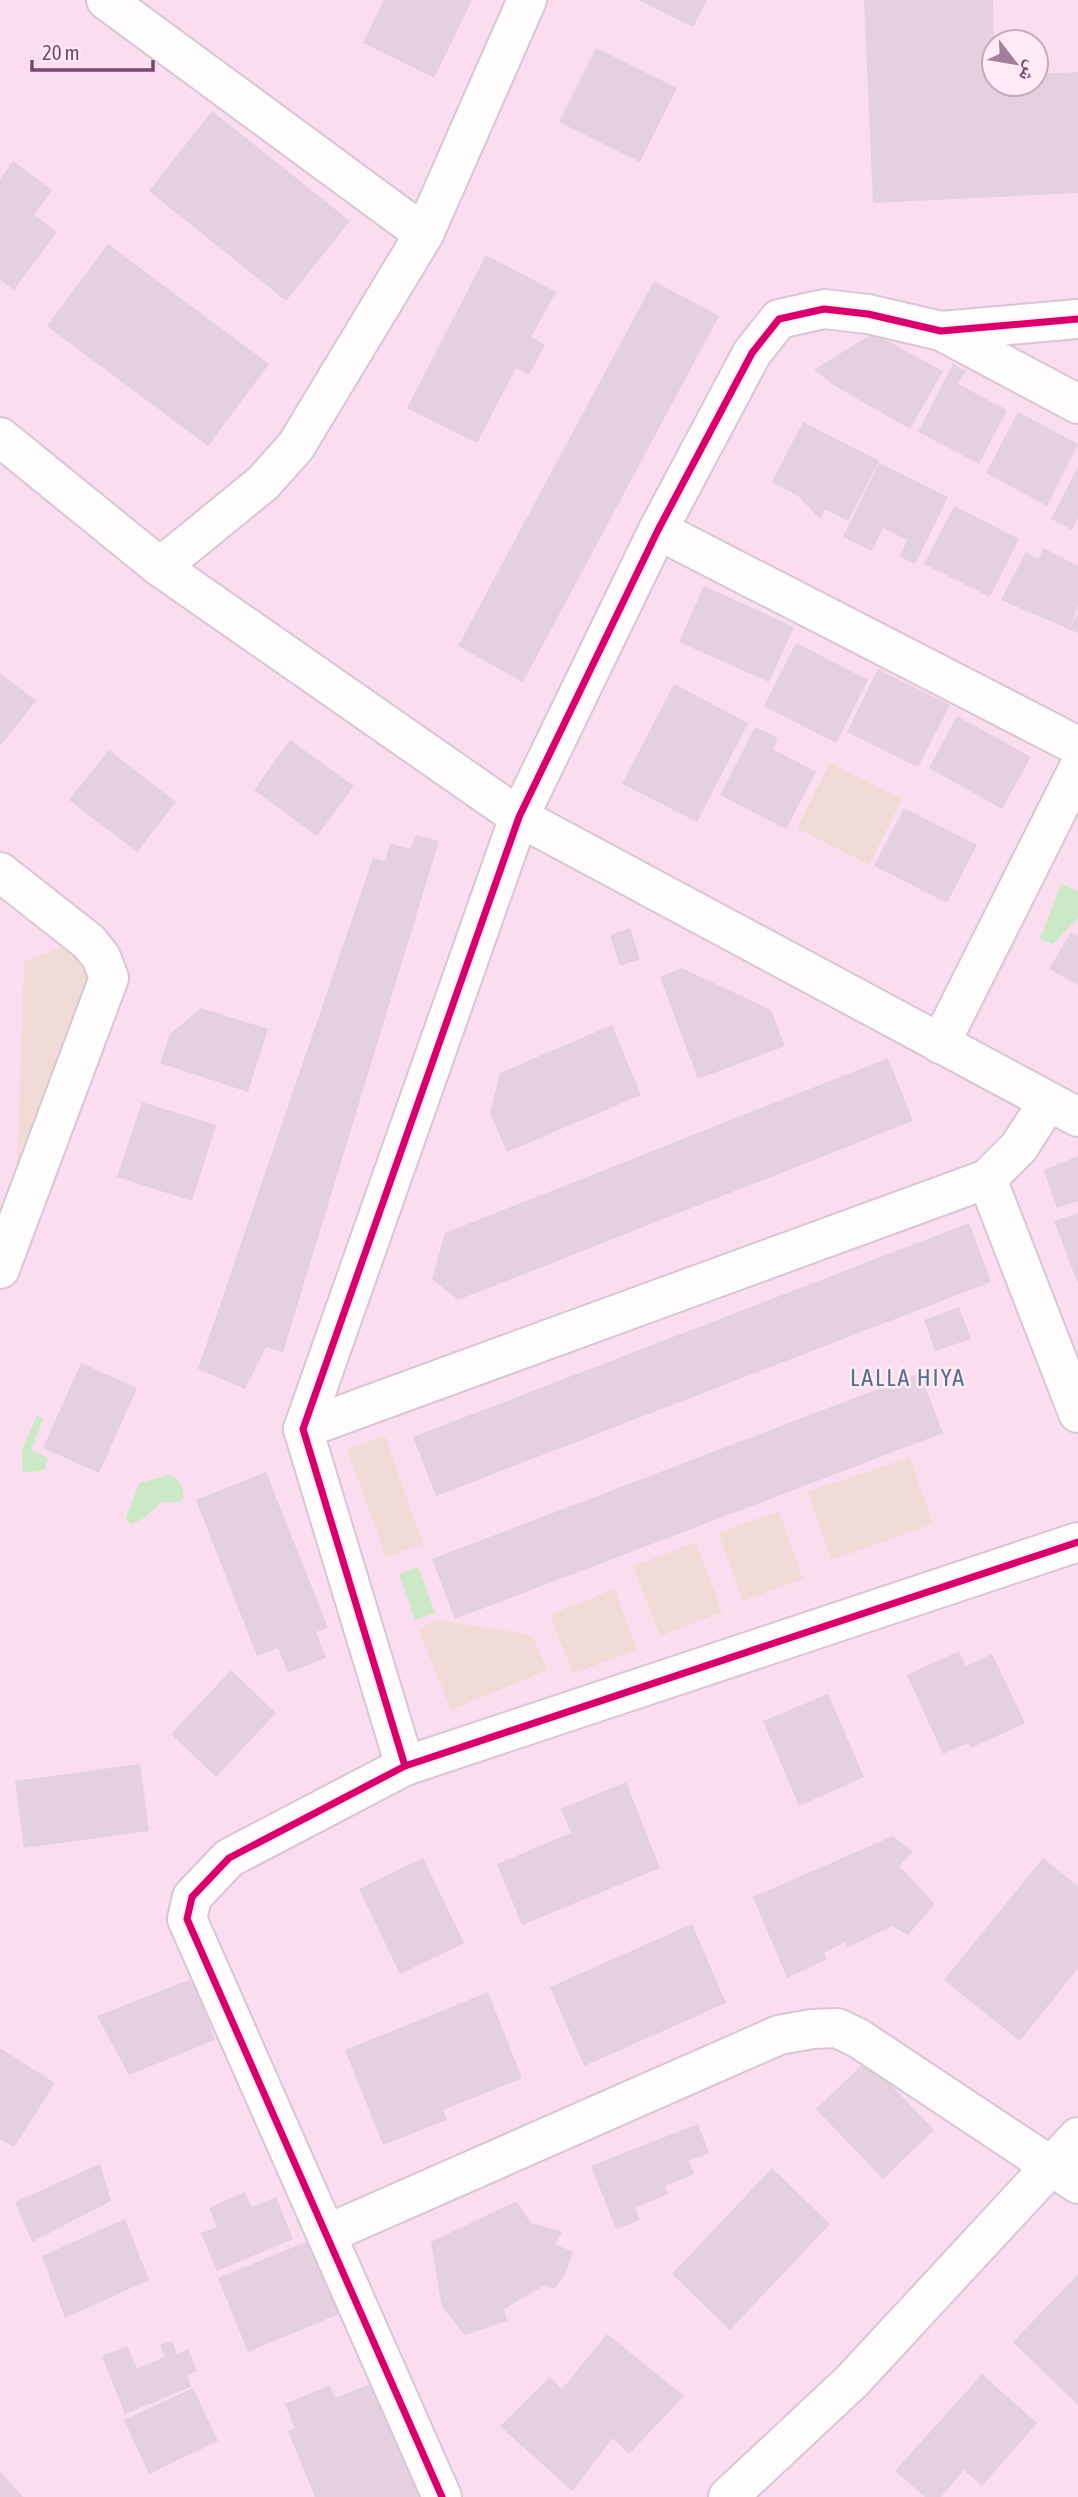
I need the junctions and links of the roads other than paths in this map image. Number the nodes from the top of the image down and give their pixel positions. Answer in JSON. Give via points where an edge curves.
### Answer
{"nodes":[{"id":1,"x":106,"y":0,"type":"edge"},
{"id":2,"x":527,"y":0,"type":"edge"},
{"id":3,"x":424,"y":234,"type":"junction"},
{"id":4,"x":1078,"y":319,"type":"edge"},
{"id":5,"x":942,"y":331,"type":"junction"},
{"id":6,"x":1078,"y":404,"type":"edge"},
{"id":7,"x":0,"y":437,"type":"edge"},
{"id":8,"x":658,"y":530,"type":"junction"},
{"id":9,"x":160,"y":567,"type":"junction"},
{"id":10,"x":1078,"y":746,"type":"edge"},
{"id":11,"x":1078,"y":769,"type":"edge"},
{"id":12,"x":519,"y":817,"type":"junction"},
{"id":13,"x":0,"y":872,"type":"edge"},
{"id":14,"x":940,"y":1044,"type":"junction"},
{"id":15,"x":1063,"y":1110,"type":"edge"},
{"id":16,"x":987,"y":1180,"type":"junction"},
{"id":17,"x":0,"y":1269,"type":"edge"},
{"id":18,"x":1078,"y":1413,"type":"edge"},
{"id":19,"x":303,"y":1429,"type":"junction"},
{"id":20,"x":1078,"y":1542,"type":"edge"},
{"id":21,"x":405,"y":1766,"type":"junction"},
{"id":22,"x":1078,"y":2137,"type":"edge"},
{"id":23,"x":1065,"y":2175,"type":"edge"},
{"id":24,"x":327,"y":2234,"type":"junction"},
{"id":25,"x":442,"y":2497,"type":"edge"},
{"id":26,"x":728,"y":2497,"type":"edge"}],
"edges":[{"from":1,"to":3,"type":"street"},
{"from":2,"to":3,"type":"street"},
{"from":3,"to":9,"type":"street","via":[[296,446],[263,483]]},
{"from":4,"to":5,"type":"street"},
{"from":5,"to":6,"type":"street"},
{"from":5,"to":8,"type":"street","via":[[824,309],[779,319],[752,353]]},
{"from":7,"to":9,"type":"street"},
{"from":8,"to":10,"type":"street"},
{"from":8,"to":12,"type":"street"},
{"from":9,"to":12,"type":"street"},
{"from":11,"to":14,"type":"street"},
{"from":12,"to":14,"type":"street"},
{"from":12,"to":19,"type":"street"},
{"from":13,"to":17,"type":"street","via":[[89,942],[109,978]]},
{"from":14,"to":15,"type":"street"},
{"from":15,"to":16,"type":"street"},
{"from":16,"to":18,"type":"street"},
{"from":16,"to":19,"type":"street"},
{"from":19,"to":21,"type":"street"},
{"from":20,"to":21,"type":"street"},
{"from":21,"to":24,"type":"street","via":[[229,1858],[192,1898],[187,1919]]},
{"from":22,"to":23,"type":"street"},
{"from":23,"to":24,"type":"street","via":[[858,2038],[837,2028],[812,2029],[779,2035]]},
{"from":23,"to":26,"type":"street"},
{"from":24,"to":25,"type":"street"}]}
